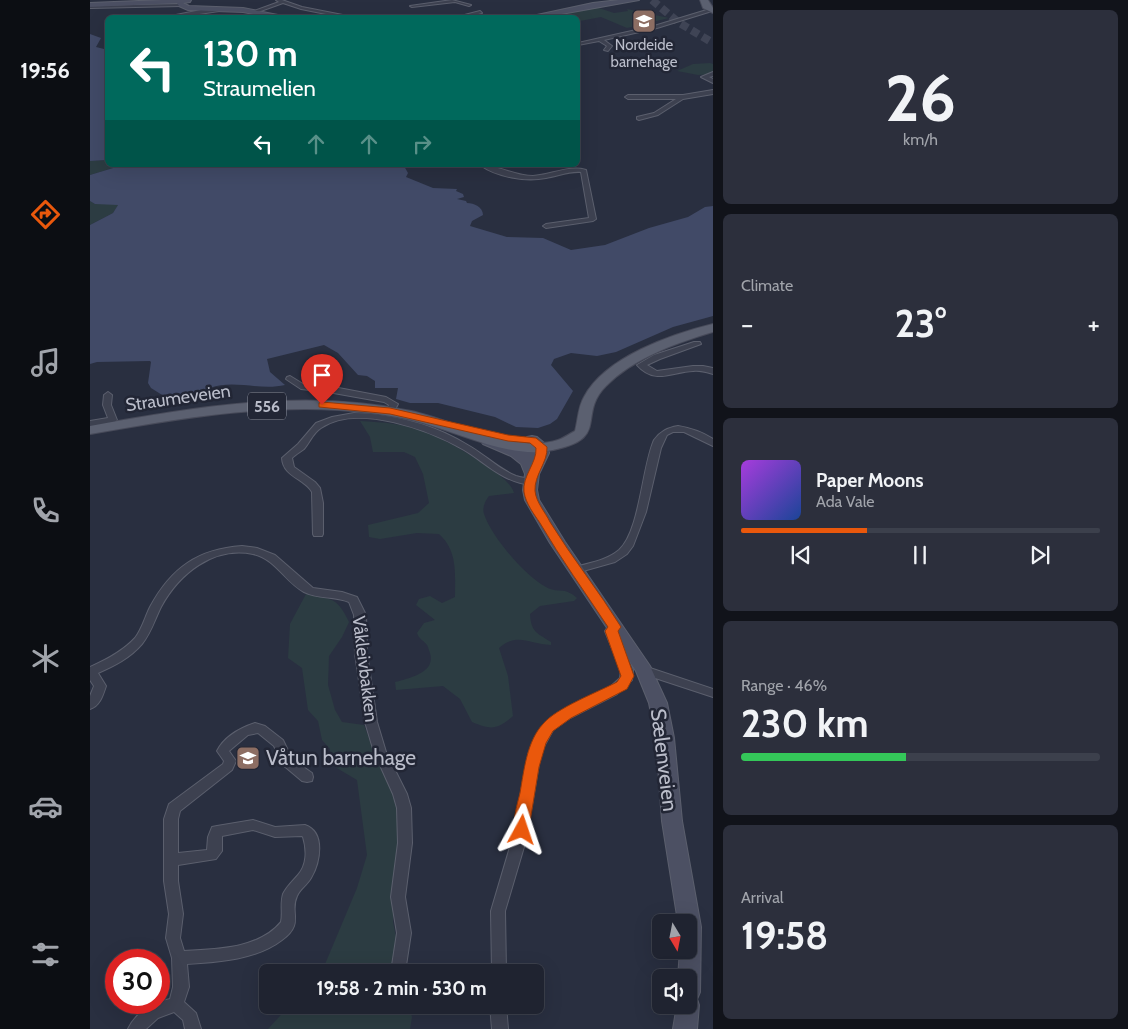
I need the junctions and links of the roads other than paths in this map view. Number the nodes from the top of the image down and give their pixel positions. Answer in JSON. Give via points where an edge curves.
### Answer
{"nodes":[{"id":1,"x":196,"y":0,"type":"edge"},
{"id":2,"x":636,"y":0,"type":"edge"},
{"id":3,"x":704,"y":0,"type":"edge"},
{"id":4,"x":280,"y":1,"type":"edge"},
{"id":5,"x":454,"y":1,"type":"edge"},
{"id":6,"x":180,"y":4,"type":"junction"},
{"id":7,"x":469,"y":5,"type":"dead end"},
{"id":8,"x":90,"y":6,"type":"edge"},
{"id":9,"x":412,"y":6,"type":"dead end"},
{"id":10,"x":225,"y":9,"type":"junction"},
{"id":11,"x":712,"y":10,"type":"edge"},
{"id":12,"x":256,"y":11,"type":"junction"},
{"id":13,"x":480,"y":12,"type":"dead end"},
{"id":14,"x":184,"y":15,"type":"edge"},
{"id":15,"x":275,"y":15,"type":"edge"},
{"id":16,"x":338,"y":15,"type":"edge"},
{"id":17,"x":468,"y":15,"type":"edge"},
{"id":18,"x":540,"y":15,"type":"edge"},
{"id":19,"x":599,"y":39,"type":"junction"},
{"id":20,"x":580,"y":44,"type":"edge"},
{"id":21,"x":606,"y":50,"type":"dead end"},
{"id":22,"x":713,"y":74,"type":"edge"},
{"id":23,"x":713,"y":81,"type":"edge"},
{"id":24,"x":713,"y":92,"type":"edge"},
{"id":25,"x":628,"y":97,"type":"dead end"},
{"id":26,"x":683,"y":97,"type":"junction"},
{"id":27,"x":640,"y":118,"type":"dead end"},
{"id":28,"x":488,"y":167,"type":"edge"},
{"id":29,"x":546,"y":226,"type":"dead end"},
{"id":30,"x":713,"y":328,"type":"edge"},
{"id":31,"x":684,"y":338,"type":"junction"},
{"id":32,"x":713,"y":371,"type":"edge"},
{"id":33,"x":290,"y":379,"type":"dead end"},
{"id":34,"x":108,"y":395,"type":"dead end"},
{"id":35,"x":390,"y":411,"type":"junction"},
{"id":36,"x":90,"y":424,"type":"edge"},
{"id":37,"x":444,"y":424,"type":"junction"},
{"id":38,"x":90,"y":430,"type":"edge"},
{"id":39,"x":713,"y":443,"type":"edge"},
{"id":40,"x":532,"y":459,"type":"junction"},
{"id":41,"x":318,"y":534,"type":"dead end"},
{"id":42,"x":576,"y":570,"type":"junction"},
{"id":43,"x":614,"y":627,"type":"junction"},
{"id":44,"x":644,"y":670,"type":"junction"},
{"id":45,"x":90,"y":672,"type":"edge"},
{"id":46,"x":713,"y":693,"type":"edge"},
{"id":47,"x":90,"y":705,"type":"edge"},
{"id":48,"x":307,"y":777,"type":"dead end"},
{"id":49,"x":171,"y":860,"type":"junction"},
{"id":50,"x":179,"y":958,"type":"junction"},
{"id":51,"x":399,"y":964,"type":"edge"},
{"id":52,"x":498,"y":964,"type":"edge"},
{"id":53,"x":690,"y":969,"type":"edge"},
{"id":54,"x":175,"y":1005,"type":"junction"},
{"id":55,"x":499,"y":1014,"type":"edge"},
{"id":56,"x":687,"y":1014,"type":"edge"},
{"id":57,"x":136,"y":1029,"type":"edge"},
{"id":58,"x":193,"y":1029,"type":"edge"},
{"id":59,"x":500,"y":1029,"type":"edge"},
{"id":60,"x":686,"y":1029,"type":"edge"}],
"edges":[{"from":1,"to":6,"type":"street"},
{"from":2,"to":18,"type":"street","via":[[593,4]]},
{"from":3,"to":11,"type":"main road"},
{"from":4,"to":12,"type":"street"},
{"from":4,"to":16,"type":"street"},
{"from":5,"to":7,"type":"street"},
{"from":5,"to":9,"type":"street"},
{"from":6,"to":8,"type":"street"},
{"from":6,"to":10,"type":"street","via":[[191,8]]},
{"from":10,"to":12,"type":"street"},
{"from":10,"to":14,"type":"street"},
{"from":11,"to":19,"type":"street"},
{"from":12,"to":15,"type":"street"},
{"from":13,"to":17,"type":"street"},
{"from":19,"to":20,"type":"street"},
{"from":19,"to":21,"type":"street","via":[[610,46]]},
{"from":22,"to":23,"type":"street","via":[[704,77]]},
{"from":24,"to":26,"type":"street"},
{"from":25,"to":26,"type":"street"},
{"from":26,"to":27,"type":"street","via":[[656,114]]},
{"from":28,"to":29,"type":"street","via":[[506,175],[530,178],[576,169],[584,171],[594,219]]},
{"from":30,"to":31,"type":"main road","name":"Straumeveien","number":"556"},
{"from":31,"to":32,"type":"street","via":[[697,344],[663,354],[642,365],[656,375],[695,367]]},
{"from":31,"to":40,"type":"main road","name":"Straumeveien","number":"556","via":[[616,368],[596,388],[588,402],[583,429],[577,437]]},
{"from":33,"to":35,"type":"street","via":[[300,386],[387,400],[394,404]]},
{"from":34,"to":36,"type":"street","via":[[107,405],[113,420]]},
{"from":35,"to":37,"type":"main road","name":"Straumeveien","number":"556"},
{"from":35,"to":38,"type":"main road","name":"Straumeveien","number":"556","via":[[333,406],[260,406],[164,416]]},
{"from":37,"to":40,"type":"main road","name":"Straumeveien","number":"556","via":[[500,442]]},
{"from":37,"to":40,"type":"main road","name":"Straumeveien","number":"556","via":[[508,438]]},
{"from":39,"to":42,"type":"street","via":[[679,429],[669,430],[663,435],[628,546],[613,559]]},
{"from":40,"to":41,"type":"street","via":[[514,479],[454,440],[431,430],[395,420],[347,416],[316,427],[287,458],[290,469],[317,492]]},
{"from":40,"to":42,"type":"street","name":"Sælenveien","via":[[530,495]]},
{"from":42,"to":43,"type":"street","name":"Sælenveien"},
{"from":43,"to":44,"type":"street","name":"Sælenveien"},
{"from":43,"to":52,"type":"street","via":[[611,631],[627,670],[626,680],[613,691],[548,727],[536,752],[522,830],[498,911]]},
{"from":44,"to":46,"type":"street"},
{"from":44,"to":53,"type":"street","name":"Sælenveien","via":[[656,698],[663,727],[669,798],[691,943]]},
{"from":45,"to":47,"type":"street","name":"Våkleivbakken","via":[[100,686]]},
{"from":45,"to":51,"type":"street","name":"Våkleivbakken","via":[[112,662],[136,644],[155,608],[178,576],[223,551],[250,550],[266,554],[306,588],[353,600],[360,615],[361,653],[371,722],[404,808],[405,843],[398,897],[404,933]]},
{"from":48,"to":49,"type":"street","via":[[287,762],[282,747],[264,731],[255,728],[244,732],[223,750],[230,761],[228,768],[174,808]]},
{"from":49,"to":50,"type":"street","via":[[175,903],[173,938]]},
{"from":49,"to":50,"type":"street","via":[[211,855],[217,831],[253,825],[275,832],[305,830],[310,835],[312,846],[312,861],[308,872],[291,893],[289,921],[281,932],[239,952]]},
{"from":50,"to":54,"type":"street","via":[[180,987]]},
{"from":54,"to":57,"type":"street","via":[[157,1009]]},
{"from":54,"to":58,"type":"street","via":[[189,1015]]},
{"from":55,"to":59,"type":"street"},
{"from":56,"to":60,"type":"street"}]}
